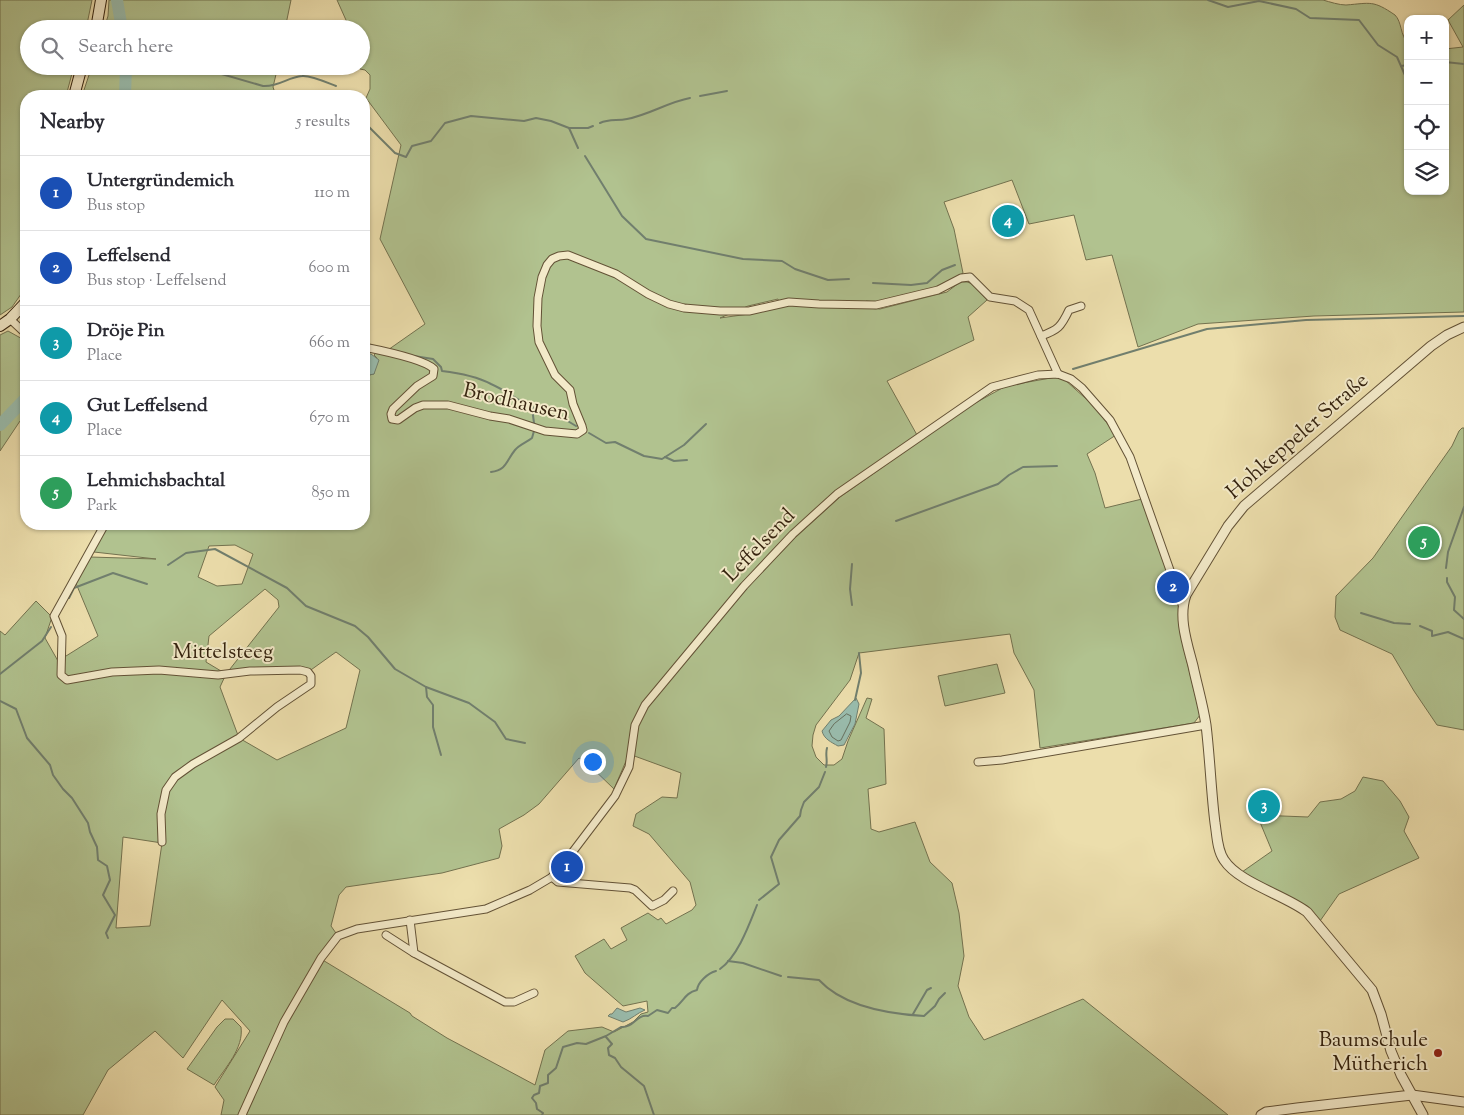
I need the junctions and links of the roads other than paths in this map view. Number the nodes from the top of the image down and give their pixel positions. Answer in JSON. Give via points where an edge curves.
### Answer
{"nodes":[{"id":1,"x":101,"y":0,"type":"edge"},
{"id":2,"x":98,"y":20,"type":"edge"},
{"id":3,"x":80,"y":75,"type":"edge"},
{"id":4,"x":76,"y":90,"type":"edge"},
{"id":5,"x":1081,"y":306,"type":"dead end"},
{"id":6,"x":20,"y":308,"type":"edge"},
{"id":7,"x":10,"y":319,"type":"junction"},
{"id":8,"x":0,"y":326,"type":"edge"},
{"id":9,"x":1464,"y":327,"type":"edge"},
{"id":10,"x":20,"y":328,"type":"edge"},
{"id":11,"x":1041,"y":336,"type":"junction"},
{"id":12,"x":370,"y":348,"type":"edge"},
{"id":13,"x":1058,"y":374,"type":"junction"},
{"id":14,"x":103,"y":530,"type":"edge"},
{"id":15,"x":1183,"y":607,"type":"junction"},
{"id":16,"x":1206,"y":725,"type":"junction"},
{"id":17,"x":978,"y":762,"type":"dead end"},
{"id":18,"x":162,"y":842,"type":"dead end"},
{"id":19,"x":552,"y":876,"type":"junction"},
{"id":20,"x":673,"y":891,"type":"dead end"},
{"id":21,"x":410,"y":920,"type":"junction"},
{"id":22,"x":386,"y":935,"type":"dead end"},
{"id":23,"x":414,"y":953,"type":"junction"},
{"id":24,"x":534,"y":993,"type":"dead end"},
{"id":25,"x":1412,"y":1095,"type":"junction"},
{"id":26,"x":1464,"y":1102,"type":"edge"},
{"id":27,"x":242,"y":1115,"type":"edge"},
{"id":28,"x":1261,"y":1115,"type":"edge"},
{"id":29,"x":1423,"y":1115,"type":"edge"}],
"edges":[{"from":1,"to":2,"type":"main road"},
{"from":3,"to":4,"type":"main road"},
{"from":5,"to":11,"type":"street","via":[[1069,310],[1056,330]]},
{"from":6,"to":7,"type":"main road"},
{"from":7,"to":8,"type":"main road"},
{"from":7,"to":10,"type":"street"},
{"from":9,"to":15,"type":"street","name":"Hohkeppeler Straße","via":[[1431,346],[1244,506],[1186,595]]},
{"from":11,"to":12,"type":"street","name":"Brodhausen","via":[[1029,310],[1015,301],[990,297],[970,277],[938,290],[876,305],[789,302],[749,311],[720,311],[669,304],[616,274],[568,255],[552,259],[547,265],[538,298],[536,326],[538,342],[556,375],[570,390],[582,426],[577,434],[545,431],[509,418],[448,405],[423,405],[398,420],[392,419],[393,410],[417,386],[433,376],[434,369],[409,358]]},
{"from":11,"to":13,"type":"street"},
{"from":13,"to":15,"type":"street","via":[[1082,388],[1110,420],[1124,444]]},
{"from":13,"to":19,"type":"street","name":"Leffelsend","via":[[1027,377],[992,387],[837,494],[794,534],[727,605],[645,706],[638,716],[629,768],[615,796]]},
{"from":14,"to":18,"type":"street","name":"Mittelsteeg","via":[[54,616],[62,636],[60,672],[63,679],[159,670],[218,675],[300,670],[311,676],[311,684],[239,738],[175,776],[166,790],[161,814]]},
{"from":15,"to":16,"type":"street","name":"Hohkeppeler Straße","via":[[1185,634]]},
{"from":16,"to":17,"type":"street"},
{"from":16,"to":25,"type":"street","name":"Hohkeppeler Straße","via":[[1211,794],[1219,848],[1224,859],[1239,874],[1307,912],[1365,981],[1376,999],[1390,1051]]},
{"from":19,"to":20,"type":"street","via":[[558,882],[630,888],[652,906]]},
{"from":19,"to":21,"type":"street","name":"Leffelsend","via":[[530,890],[486,909]]},
{"from":21,"to":23,"type":"street"},
{"from":21,"to":27,"type":"street","name":"Leffelsend","via":[[357,929],[338,936],[296,999]]},
{"from":22,"to":23,"type":"street"},
{"from":23,"to":24,"type":"street","via":[[505,1002],[514,1002]]},
{"from":25,"to":26,"type":"street"},
{"from":25,"to":28,"type":"street","via":[[1293,1108]]},
{"from":25,"to":29,"type":"street","name":"Hohkeppeler Straße"}]}
